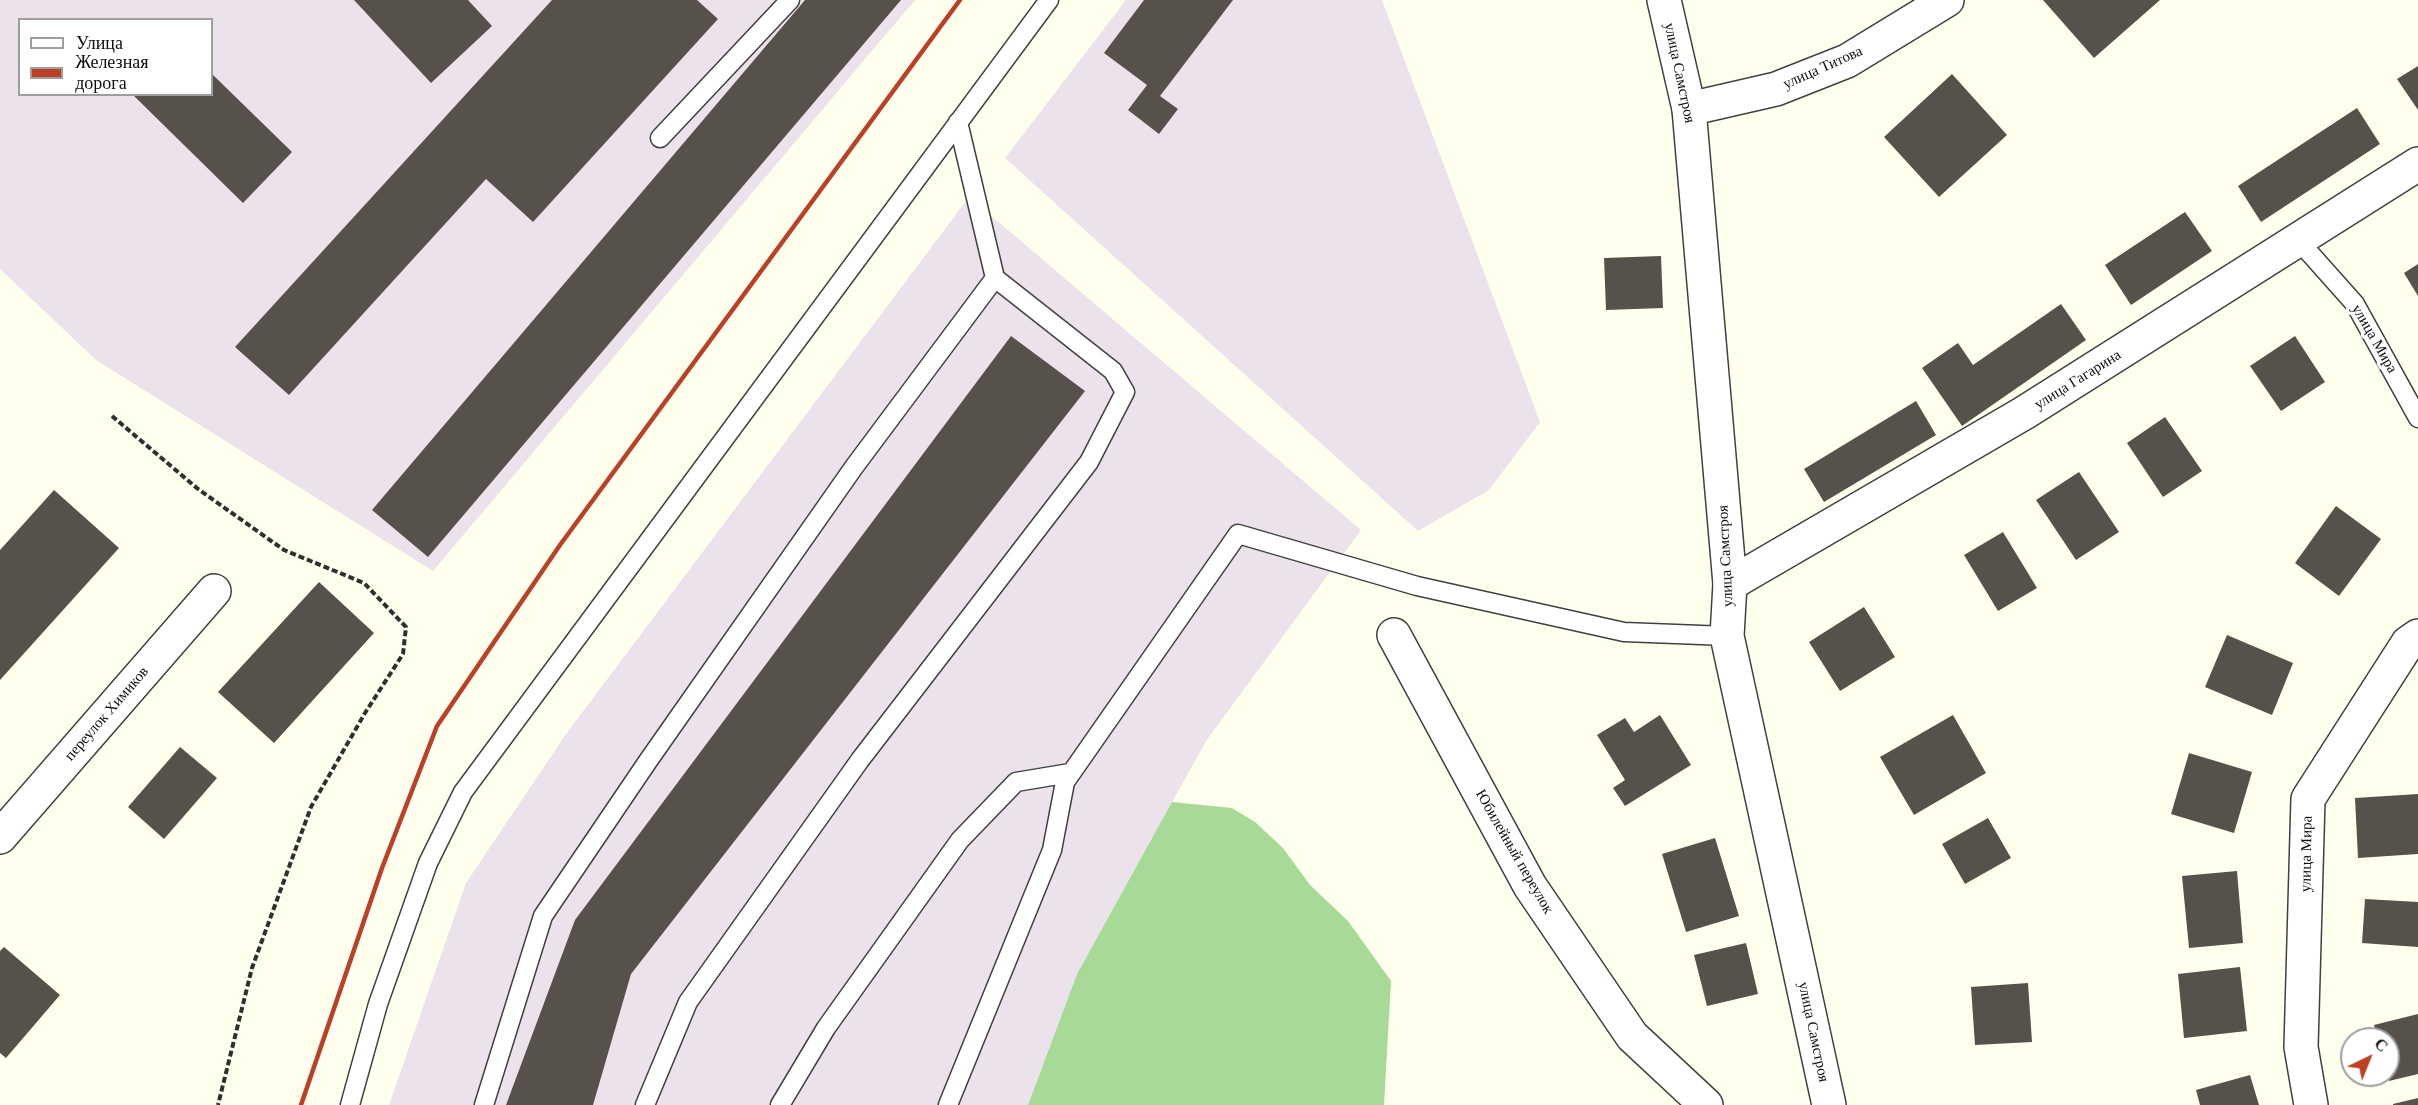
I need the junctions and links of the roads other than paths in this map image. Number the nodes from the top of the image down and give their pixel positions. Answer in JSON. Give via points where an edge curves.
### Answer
{"nodes":[{"id":1,"x":790,"y":0,"type":"edge"},
{"id":2,"x":1049,"y":0,"type":"edge"},
{"id":3,"x":1664,"y":0,"type":"edge"},
{"id":4,"x":1947,"y":0,"type":"edge"},
{"id":5,"x":1689,"y":109,"type":"junction"},
{"id":6,"x":957,"y":122,"type":"junction"},
{"id":7,"x":660,"y":138,"type":"dead end"},
{"id":8,"x":2418,"y":164,"type":"edge"},
{"id":9,"x":2298,"y":240,"type":"junction"},
{"id":10,"x":995,"y":278,"type":"junction"},
{"id":11,"x":2418,"y":418,"type":"edge"},
{"id":12,"x":1730,"y":584,"type":"junction"},
{"id":13,"x":214,"y":591,"type":"dead end"},
{"id":14,"x":1394,"y":635,"type":"dead end"},
{"id":15,"x":1727,"y":636,"type":"junction"},
{"id":16,"x":2418,"y":636,"type":"edge"},
{"id":17,"x":1070,"y":773,"type":"junction"},
{"id":18,"x":0,"y":837,"type":"edge"},
{"id":19,"x":350,"y":1105,"type":"edge"},
{"id":20,"x":484,"y":1105,"type":"edge"},
{"id":21,"x":645,"y":1105,"type":"edge"},
{"id":22,"x":780,"y":1105,"type":"edge"},
{"id":23,"x":948,"y":1105,"type":"edge"},
{"id":24,"x":1706,"y":1105,"type":"edge"},
{"id":25,"x":1829,"y":1105,"type":"edge"},
{"id":26,"x":2311,"y":1105,"type":"edge"}],
"edges":[{"from":1,"to":7,"type":"lane"},
{"from":2,"to":6,"type":"lane"},
{"from":3,"to":5,"type":"street","name":"улица Самстроя"},
{"from":4,"to":5,"type":"street","name":"улица Титова","via":[[1847,60],[1776,89]]},
{"from":5,"to":12,"type":"street","name":"улица Самстроя"},
{"from":6,"to":10,"type":"lane"},
{"from":6,"to":19,"type":"lane","via":[[463,792],[428,863],[378,1004]]},
{"from":8,"to":9,"type":"street","name":"улица Гагарина"},
{"from":9,"to":11,"type":"lane","name":"улица Мира","via":[[2355,304]]},
{"from":9,"to":12,"type":"street","name":"улица Гагарина","via":[[2024,413]]},
{"from":10,"to":20,"type":"lane","via":[[854,467],[543,916]]},
{"from":10,"to":21,"type":"lane","via":[[1113,371],[1125,392],[1089,462],[860,760],[688,1002]]},
{"from":12,"to":15,"type":"street","name":"улица Самстроя"},
{"from":13,"to":18,"type":"street","name":"переулок Химиков"},
{"from":14,"to":24,"type":"street","name":"Юбилейный переулок","via":[[1530,886],[1632,1036]]},
{"from":15,"to":17,"type":"lane","via":[[1624,632],[1417,586],[1238,534]]},
{"from":15,"to":25,"type":"street","name":"улица Самстроя"},
{"from":16,"to":26,"type":"street","name":"улица Мира","via":[[2408,643],[2308,798],[2301,1047]]},
{"from":17,"to":22,"type":"lane","via":[[1016,782],[960,840],[826,1028]]},
{"from":17,"to":23,"type":"lane","via":[[1052,850]]}]}
